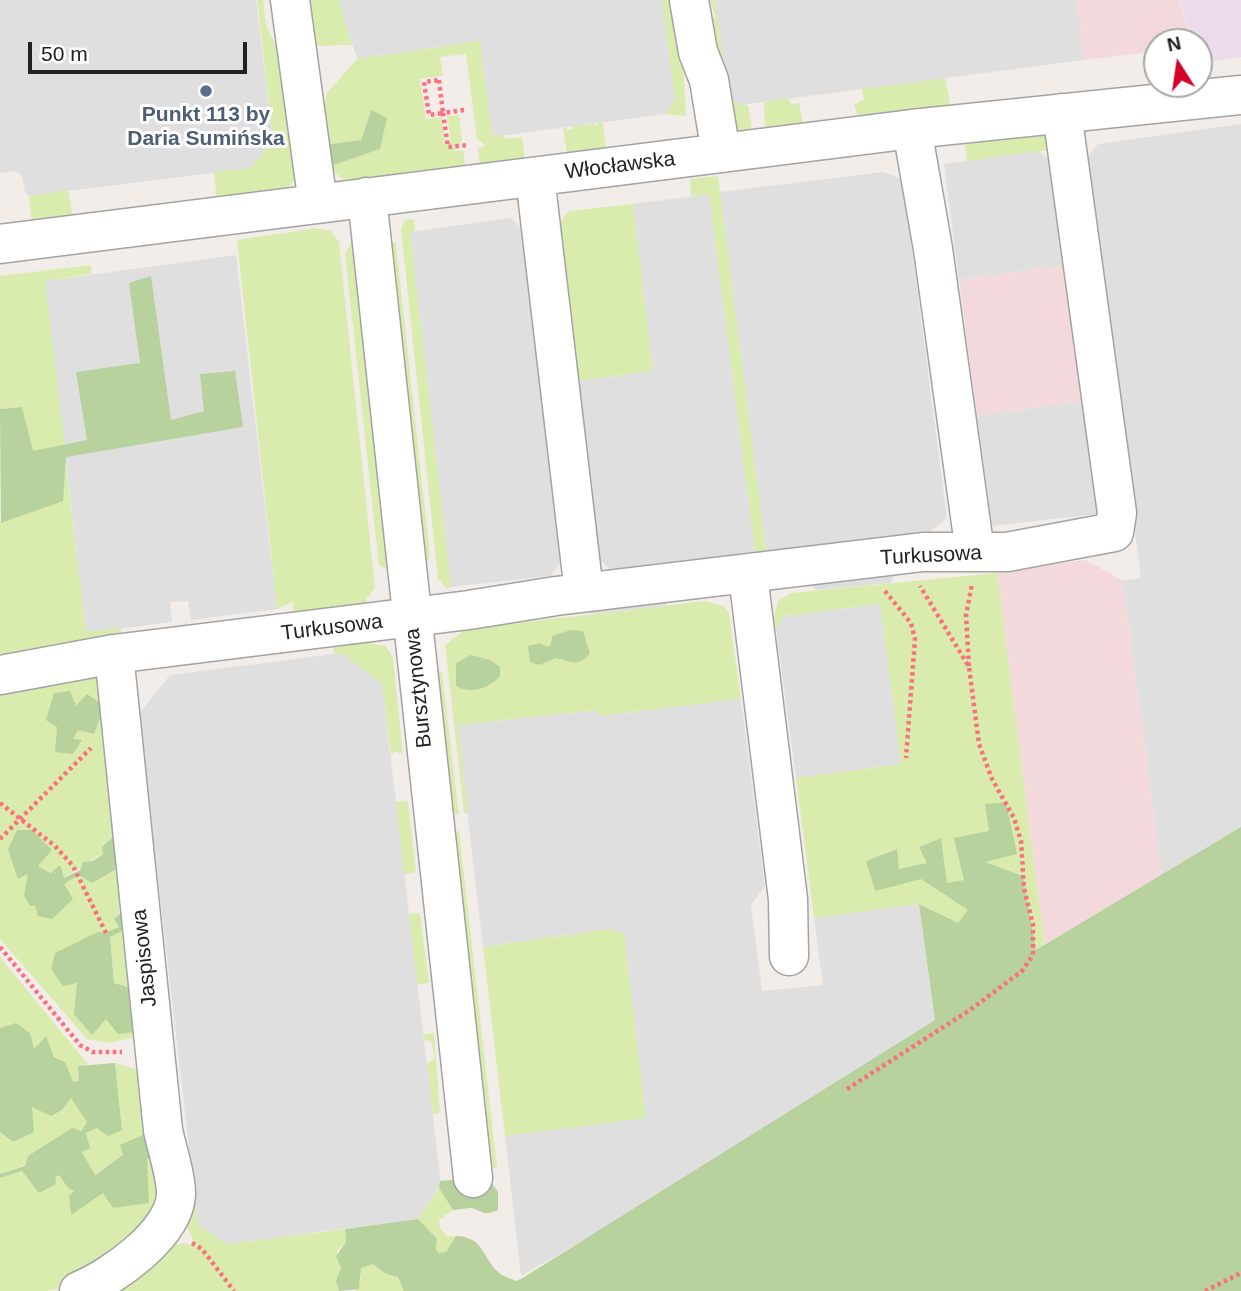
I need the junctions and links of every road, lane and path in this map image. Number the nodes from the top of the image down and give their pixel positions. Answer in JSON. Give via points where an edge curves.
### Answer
{"nodes":[{"id":1,"x":290,"y":0,"type":"edge"},
{"id":2,"x":689,"y":0,"type":"edge"},
{"id":3,"x":1241,"y":95,"type":"edge"},
{"id":4,"x":464,"y":110,"type":"dead end"},
{"id":5,"x":443,"y":113,"type":"junction"},
{"id":6,"x":1062,"y":113,"type":"junction"},
{"id":7,"x":912,"y":129,"type":"junction"},
{"id":8,"x":469,"y":145,"type":"dead end"},
{"id":9,"x":710,"y":155,"type":"junction"},
{"id":10,"x":535,"y":177,"type":"junction"},
{"id":11,"x":367,"y":197,"type":"junction"},
{"id":12,"x":318,"y":204,"type":"junction"},
{"id":13,"x":0,"y":244,"type":"edge"},
{"id":14,"x":975,"y":564,"type":"junction"},
{"id":15,"x":748,"y":575,"type":"junction"},
{"id":16,"x":919,"y":585,"type":"dead end"},
{"id":17,"x":880,"y":587,"type":"dead end"},
{"id":18,"x":584,"y":592,"type":"junction"},
{"id":19,"x":412,"y":618,"type":"junction"},
{"id":20,"x":114,"y":654,"type":"junction"},
{"id":21,"x":969,"y":667,"type":"junction"},
{"id":22,"x":0,"y":675,"type":"edge"},
{"id":23,"x":118,"y":697,"type":"junction"},
{"id":24,"x":906,"y":758,"type":"dead end"},
{"id":25,"x":0,"y":803,"type":"edge"},
{"id":26,"x":20,"y":819,"type":"junction"},
{"id":27,"x":0,"y":839,"type":"edge"},
{"id":28,"x":0,"y":947,"type":"edge"},
{"id":29,"x":789,"y":956,"type":"dead end"},
{"id":30,"x":148,"y":978,"type":"junction"},
{"id":31,"x":155,"y":1050,"type":"junction"},
{"id":32,"x":847,"y":1089,"type":"dead end"},
{"id":33,"x":473,"y":1178,"type":"dead end"},
{"id":34,"x":188,"y":1241,"type":"dead end"},
{"id":35,"x":1241,"y":1273,"type":"edge"},
{"id":36,"x":79,"y":1291,"type":"edge"},
{"id":37,"x":234,"y":1291,"type":"edge"},
{"id":38,"x":1205,"y":1291,"type":"edge"}],
"edges":[{"from":1,"to":12,"type":"street"},
{"from":2,"to":9,"type":"street","via":[[698,52],[709,80]]},
{"from":3,"to":6,"type":"street","name":"Włocławska"},
{"from":4,"to":5,"type":"path"},
{"from":5,"to":5,"type":"path","via":[[439,80],[424,82],[429,115]]},
{"from":5,"to":8,"type":"path","via":[[448,147]]},
{"from":6,"to":7,"type":"street","name":"Włocławska"},
{"from":6,"to":14,"type":"street","name":"Turkusowa","via":[[1117,513],[1114,532],[1020,550]]},
{"from":7,"to":9,"type":"street","name":"Włocławska"},
{"from":7,"to":14,"type":"street","via":[[933,249]]},
{"from":9,"to":10,"type":"street","name":"Włocławska"},
{"from":10,"to":11,"type":"street","name":"Włocławska"},
{"from":10,"to":18,"type":"street"},
{"from":11,"to":12,"type":"street","name":"Włocławska"},
{"from":11,"to":19,"type":"street","name":"Bursztynowa"},
{"from":12,"to":13,"type":"street","name":"Włocławska"},
{"from":14,"to":15,"type":"street","name":"Turkusowa","via":[[923,552]]},
{"from":14,"to":21,"type":"path","via":[[966,615]]},
{"from":15,"to":18,"type":"street","name":"Turkusowa"},
{"from":15,"to":29,"type":"street","via":[[788,899]]},
{"from":16,"to":21,"type":"path"},
{"from":17,"to":24,"type":"path","via":[[911,623],[915,639]]},
{"from":18,"to":19,"type":"street","name":"Turkusowa"},
{"from":19,"to":20,"type":"street","name":"Turkusowa"},
{"from":19,"to":33,"type":"street","name":"Bursztynowa"},
{"from":20,"to":22,"type":"street","name":"Turkusowa"},
{"from":20,"to":23,"type":"street","name":"Jaspisowa"},
{"from":21,"to":32,"type":"path","via":[[979,744],[1021,841],[1033,955],[1022,971],[970,1010]]},
{"from":23,"to":26,"type":"path","via":[[92,747]]},
{"from":23,"to":30,"type":"street","name":"Jaspisowa"},
{"from":25,"to":26,"type":"path"},
{"from":26,"to":27,"type":"path"},
{"from":26,"to":30,"type":"path","via":[[73,866],[114,946]]},
{"from":28,"to":31,"type":"path","via":[[88,1050]]},
{"from":30,"to":31,"type":"street","name":"Jaspisowa"},
{"from":31,"to":36,"type":"street","name":"Jaspisowa","via":[[163,1130],[176,1195],[167,1220],[141,1250]]},
{"from":34,"to":37,"type":"path","via":[[202,1249]]},
{"from":35,"to":38,"type":"path"}]}
